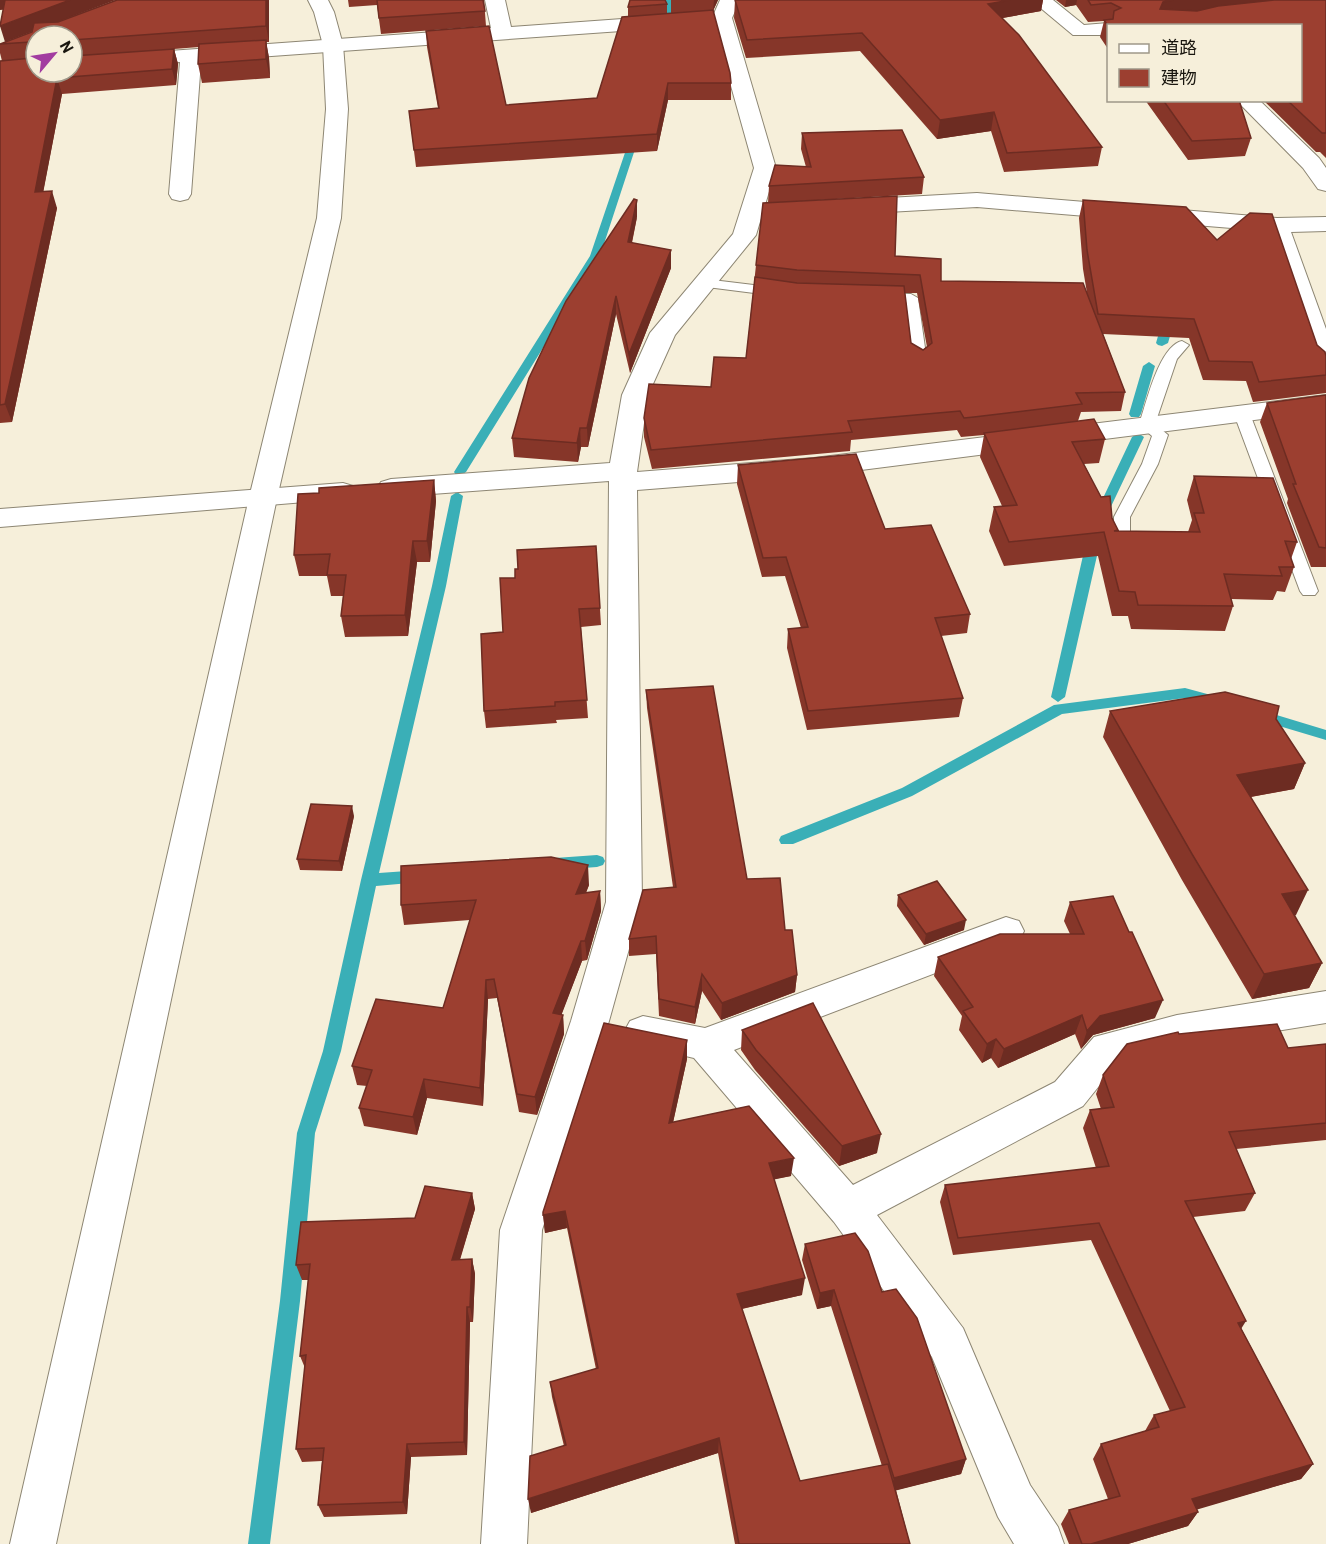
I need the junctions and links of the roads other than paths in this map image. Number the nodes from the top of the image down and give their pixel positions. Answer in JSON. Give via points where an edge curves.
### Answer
{"nodes":[{"id":1,"x":318,"y":0,"type":"edge"},
{"id":2,"x":495,"y":0,"type":"edge"},
{"id":3,"x":1041,"y":0,"type":"edge"},
{"id":4,"x":726,"y":9,"type":"edge"},
{"id":5,"x":1107,"y":29,"type":"edge"},
{"id":6,"x":502,"y":33,"type":"junction"},
{"id":7,"x":333,"y":45,"type":"junction"},
{"id":8,"x":191,"y":55,"type":"junction"},
{"id":9,"x":84,"y":63,"type":"edge"},
{"id":10,"x":1248,"y":102,"type":"edge"},
{"id":11,"x":1318,"y":163,"type":"edge"},
{"id":12,"x":1326,"y":184,"type":"edge"},
{"id":13,"x":180,"y":194,"type":"dead end"},
{"id":14,"x":834,"y":208,"type":"edge"},
{"id":15,"x":1326,"y":224,"type":"edge"},
{"id":16,"x":1277,"y":225,"type":"junction"},
{"id":17,"x":704,"y":283,"type":"junction"},
{"id":18,"x":796,"y":295,"type":"edge"},
{"id":19,"x":865,"y":297,"type":"edge"},
{"id":20,"x":1182,"y":345,"type":"dead end"},
{"id":21,"x":920,"y":362,"type":"edge"},
{"id":22,"x":1326,"y":364,"type":"edge"},
{"id":23,"x":1326,"y":403,"type":"edge"},
{"id":24,"x":1242,"y":414,"type":"junction"},
{"id":25,"x":1147,"y":425,"type":"junction"},
{"id":26,"x":623,"y":477,"type":"junction"},
{"id":27,"x":263,"y":498,"type":"junction"},
{"id":28,"x":0,"y":518,"type":"edge"},
{"id":29,"x":1122,"y":536,"type":"edge"},
{"id":30,"x":1309,"y":591,"type":"dead end"},
{"id":31,"x":1006,"y":931,"type":"edge"},
{"id":32,"x":1326,"y":1007,"type":"edge"},
{"id":33,"x":590,"y":1021,"type":"junction"},
{"id":34,"x":705,"y":1044,"type":"junction"},
{"id":35,"x":848,"y":1209,"type":"junction"},
{"id":36,"x":33,"y":1544,"type":"edge"},
{"id":37,"x":504,"y":1544,"type":"edge"},
{"id":38,"x":1041,"y":1544,"type":"edge"}],
"edges":[{"from":1,"to":7,"type":"street"},
{"from":2,"to":6,"type":"street"},
{"from":3,"to":5,"type":"street","via":[[1080,31]]},
{"from":4,"to":6,"type":"street","via":[[693,20]]},
{"from":4,"to":17,"type":"street","via":[[765,168],[763,212]]},
{"from":6,"to":7,"type":"street"},
{"from":7,"to":8,"type":"street"},
{"from":7,"to":27,"type":"street","via":[[337,109],[329,218]]},
{"from":8,"to":9,"type":"street"},
{"from":8,"to":13,"type":"street"},
{"from":10,"to":11,"type":"street"},
{"from":11,"to":12,"type":"street"},
{"from":14,"to":16,"type":"street","via":[[977,200]]},
{"from":15,"to":16,"type":"street"},
{"from":16,"to":22,"type":"street"},
{"from":17,"to":18,"type":"lane"},
{"from":17,"to":26,"type":"street","via":[[663,333],[634,395]]},
{"from":19,"to":21,"type":"lane","via":[[911,298]]},
{"from":20,"to":25,"type":"lane","via":[[1170,358]]},
{"from":23,"to":24,"type":"street"},
{"from":24,"to":25,"type":"street"},
{"from":24,"to":30,"type":"lane"},
{"from":25,"to":26,"type":"street","via":[[814,467]]},
{"from":25,"to":29,"type":"lane","via":[[1160,435],[1150,464],[1122,517]]},
{"from":26,"to":27,"type":"street"},
{"from":26,"to":33,"type":"street","via":[[624,902]]},
{"from":27,"to":28,"type":"street"},
{"from":27,"to":36,"type":"street"},
{"from":31,"to":34,"type":"street"},
{"from":32,"to":35,"type":"street","via":[[1178,1031],[1107,1048],[1069,1094]]},
{"from":33,"to":34,"type":"street"},
{"from":33,"to":37,"type":"street","via":[[521,1230]]},
{"from":34,"to":35,"type":"street"},
{"from":35,"to":38,"type":"street","via":[[948,1343],[1014,1501]]}]}
